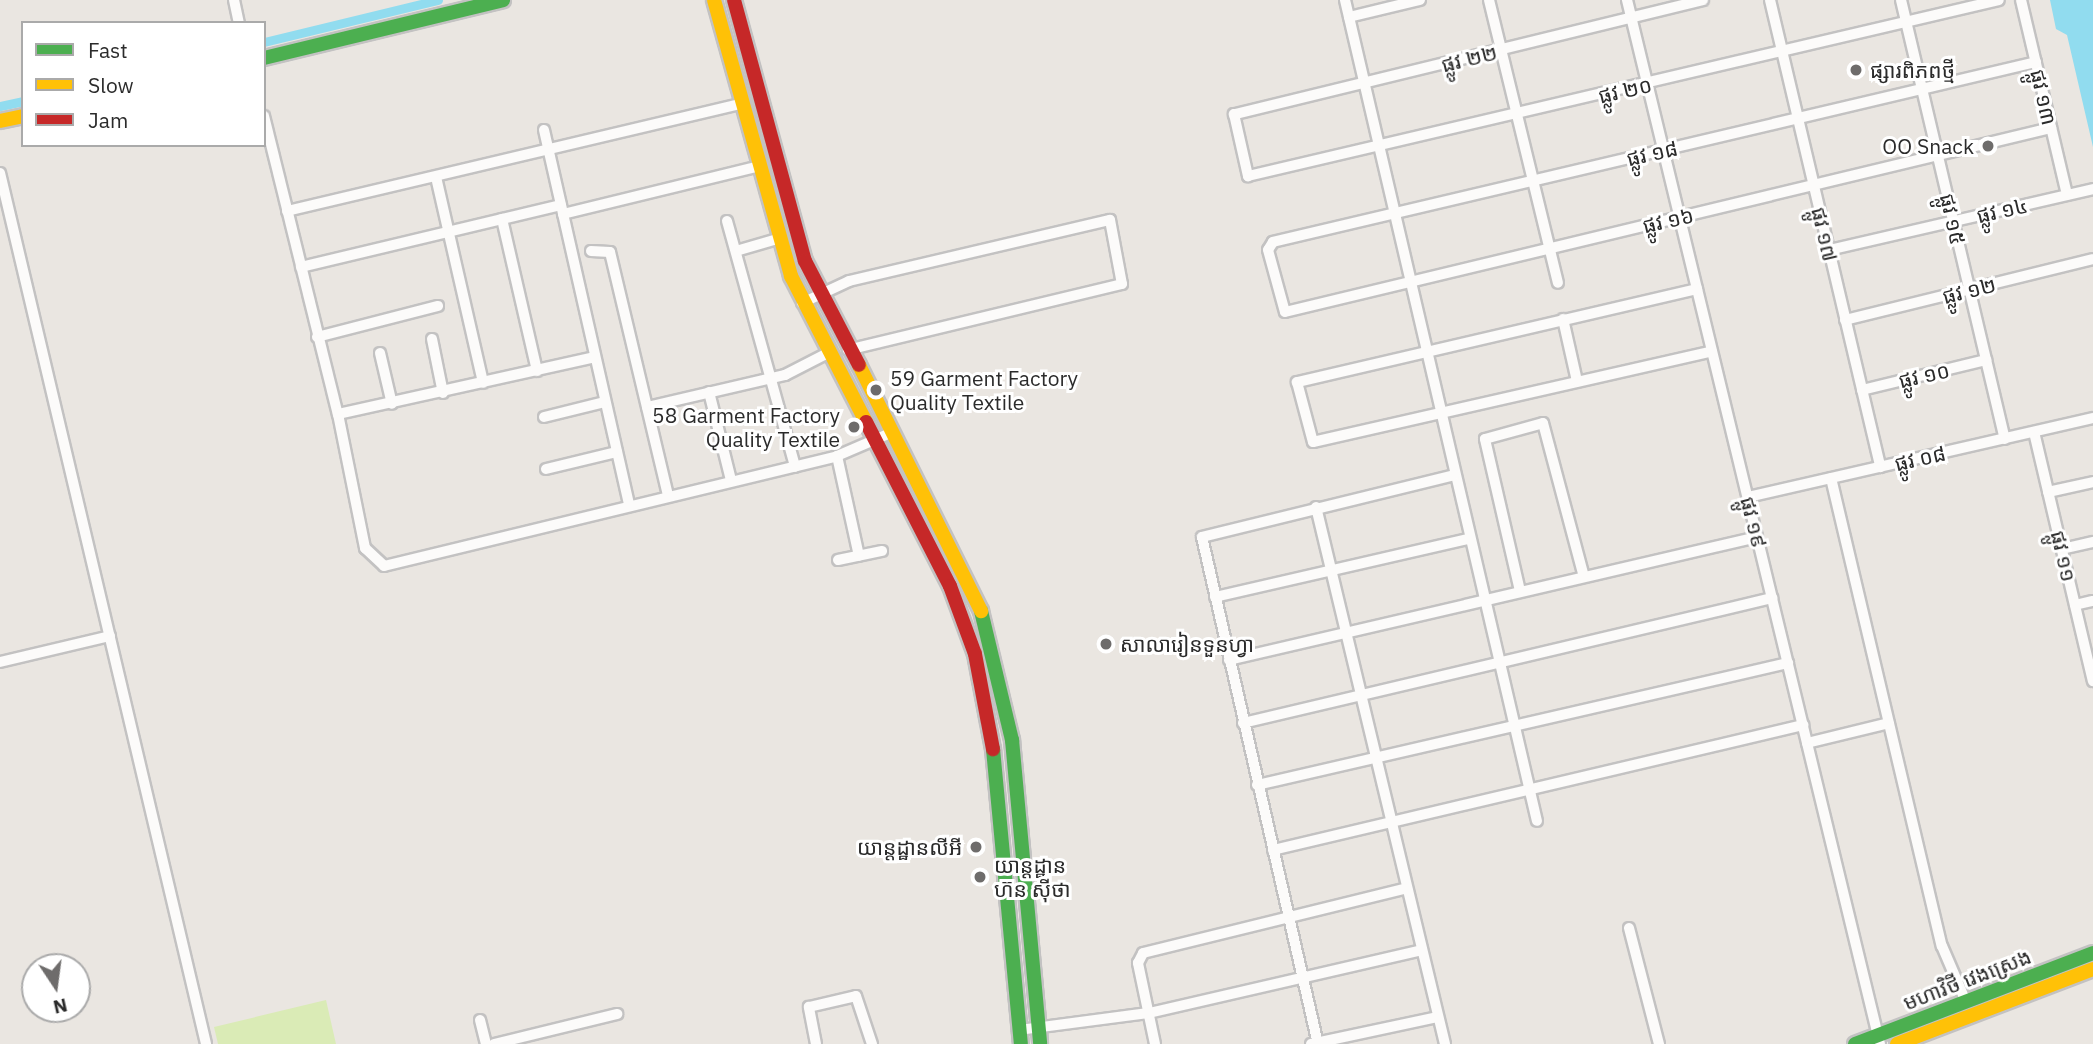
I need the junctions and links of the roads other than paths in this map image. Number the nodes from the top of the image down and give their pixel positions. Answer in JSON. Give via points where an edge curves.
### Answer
{"nodes":[{"id":1,"x":233,"y":0,"type":"edge"},
{"id":2,"x":503,"y":0,"type":"edge"},
{"id":3,"x":714,"y":0,"type":"edge"},
{"id":4,"x":734,"y":0,"type":"edge"},
{"id":5,"x":1345,"y":0,"type":"edge"},
{"id":6,"x":1420,"y":0,"type":"edge"},
{"id":7,"x":1489,"y":0,"type":"edge"},
{"id":8,"x":1627,"y":0,"type":"edge"},
{"id":9,"x":1703,"y":0,"type":"edge"},
{"id":10,"x":1770,"y":0,"type":"edge"},
{"id":11,"x":1900,"y":0,"type":"edge"},
{"id":12,"x":1999,"y":0,"type":"edge"},
{"id":13,"x":2021,"y":0,"type":"edge"},
{"id":14,"x":1349,"y":18,"type":"junction"},
{"id":15,"x":1631,"y":18,"type":"junction"},
{"id":16,"x":238,"y":21,"type":"edge"},
{"id":17,"x":1906,"y":22,"type":"junction"},
{"id":18,"x":1501,"y":50,"type":"junction"},
{"id":19,"x":1782,"y":52,"type":"junction"},
{"id":20,"x":266,"y":58,"type":"edge"},
{"id":21,"x":2036,"y":62,"type":"junction"},
{"id":22,"x":1364,"y":83,"type":"junction"},
{"id":23,"x":1647,"y":84,"type":"junction"},
{"id":24,"x":1922,"y":89,"type":"junction"},
{"id":25,"x":741,"y":104,"type":"junction"},
{"id":26,"x":21,"y":116,"type":"edge"},
{"id":27,"x":1517,"y":116,"type":"junction"},
{"id":28,"x":1798,"y":118,"type":"junction"},
{"id":29,"x":0,"y":121,"type":"edge"},
{"id":30,"x":266,"y":124,"type":"edge"},
{"id":31,"x":2051,"y":128,"type":"junction"},
{"id":32,"x":544,"y":130,"type":"dead end"},
{"id":33,"x":1380,"y":148,"type":"junction"},
{"id":34,"x":1663,"y":150,"type":"junction"},
{"id":35,"x":548,"y":151,"type":"junction"},
{"id":36,"x":1937,"y":155,"type":"junction"},
{"id":37,"x":757,"y":167,"type":"junction"},
{"id":38,"x":0,"y":173,"type":"edge"},
{"id":39,"x":436,"y":177,"type":"junction"},
{"id":40,"x":1250,"y":180,"type":"joint"},
{"id":41,"x":1533,"y":181,"type":"junction"},
{"id":42,"x":1813,"y":185,"type":"junction"},
{"id":43,"x":2093,"y":189,"type":"edge"},
{"id":44,"x":2067,"y":195,"type":"junction"},
{"id":45,"x":562,"y":209,"type":"junction"},
{"id":46,"x":288,"y":211,"type":"junction"},
{"id":47,"x":1396,"y":213,"type":"junction"},
{"id":48,"x":1680,"y":217,"type":"junction"},
{"id":49,"x":502,"y":219,"type":"junction"},
{"id":50,"x":727,"y":221,"type":"dead end"},
{"id":51,"x":1953,"y":221,"type":"junction"},
{"id":52,"x":449,"y":232,"type":"junction"},
{"id":53,"x":777,"y":239,"type":"junction"},
{"id":54,"x":1549,"y":248,"type":"junction"},
{"id":55,"x":1829,"y":250,"type":"junction"},
{"id":56,"x":591,"y":251,"type":"dead end"},
{"id":57,"x":736,"y":251,"type":"junction"},
{"id":58,"x":2093,"y":259,"type":"edge"},
{"id":59,"x":301,"y":267,"type":"junction"},
{"id":60,"x":1411,"y":282,"type":"junction"},
{"id":61,"x":1558,"y":283,"type":"dead end"},
{"id":62,"x":1697,"y":289,"type":"junction"},
{"id":63,"x":1969,"y":290,"type":"junction"},
{"id":64,"x":820,"y":295,"type":"junction"},
{"id":65,"x":802,"y":303,"type":"junction"},
{"id":66,"x":438,"y":306,"type":"dead end"},
{"id":67,"x":1285,"y":312,"type":"joint"},
{"id":68,"x":1563,"y":319,"type":"junction"},
{"id":69,"x":1845,"y":320,"type":"junction"},
{"id":70,"x":317,"y":337,"type":"junction"},
{"id":71,"x":432,"y":340,"type":"dead end"},
{"id":72,"x":1425,"y":349,"type":"junction"},
{"id":73,"x":846,"y":351,"type":"junction"},
{"id":74,"x":1712,"y":351,"type":"junction"},
{"id":75,"x":380,"y":353,"type":"dead end"},
{"id":76,"x":826,"y":354,"type":"junction"},
{"id":77,"x":595,"y":356,"type":"junction"},
{"id":78,"x":1986,"y":360,"type":"junction"},
{"id":79,"x":537,"y":371,"type":"junction"},
{"id":80,"x":773,"y":378,"type":"junction"},
{"id":81,"x":1577,"y":381,"type":"junction"},
{"id":82,"x":483,"y":383,"type":"junction"},
{"id":83,"x":1862,"y":390,"type":"junction"},
{"id":84,"x":443,"y":393,"type":"junction"},
{"id":85,"x":709,"y":393,"type":"junction"},
{"id":86,"x":606,"y":402,"type":"junction"},
{"id":87,"x":392,"y":404,"type":"junction"},
{"id":88,"x":647,"y":407,"type":"junction"},
{"id":89,"x":1440,"y":412,"type":"junction"},
{"id":90,"x":338,"y":414,"type":"junction"},
{"id":91,"x":544,"y":417,"type":"dead end"},
{"id":92,"x":2093,"y":418,"type":"edge"},
{"id":93,"x":893,"y":432,"type":"junction"},
{"id":94,"x":2034,"y":432,"type":"junction"},
{"id":95,"x":2005,"y":439,"type":"junction"},
{"id":96,"x":876,"y":441,"type":"junction"},
{"id":97,"x":617,"y":452,"type":"junction"},
{"id":98,"x":837,"y":456,"type":"junction"},
{"id":99,"x":795,"y":467,"type":"junction"},
{"id":100,"x":1880,"y":467,"type":"junction"},
{"id":101,"x":546,"y":469,"type":"dead end"},
{"id":102,"x":1454,"y":475,"type":"junction"},
{"id":103,"x":1831,"y":478,"type":"junction"},
{"id":104,"x":731,"y":480,"type":"junction"},
{"id":105,"x":2093,"y":482,"type":"edge"},
{"id":106,"x":2048,"y":492,"type":"junction"},
{"id":107,"x":668,"y":495,"type":"junction"},
{"id":108,"x":1748,"y":497,"type":"junction"},
{"id":109,"x":629,"y":503,"type":"junction"},
{"id":110,"x":1317,"y":507,"type":"junction"},
{"id":111,"x":1757,"y":537,"type":"junction"},
{"id":112,"x":1469,"y":539,"type":"junction"},
{"id":113,"x":2093,"y":542,"type":"edge"},
{"id":114,"x":2062,"y":548,"type":"junction"},
{"id":115,"x":882,"y":551,"type":"dead end"},
{"id":116,"x":859,"y":556,"type":"junction"},
{"id":117,"x":838,"y":560,"type":"dead end"},
{"id":118,"x":1331,"y":568,"type":"junction"},
{"id":119,"x":1584,"y":577,"type":"junction"},
{"id":120,"x":1520,"y":591,"type":"junction"},
{"id":121,"x":1215,"y":597,"type":"junction"},
{"id":122,"x":1772,"y":598,"type":"junction"},
{"id":123,"x":1484,"y":599,"type":"junction"},
{"id":124,"x":2093,"y":601,"type":"edge"},
{"id":125,"x":2075,"y":605,"type":"junction"},
{"id":126,"x":987,"y":627,"type":"junction"},
{"id":127,"x":968,"y":631,"type":"junction"},
{"id":128,"x":1346,"y":632,"type":"junction"},
{"id":129,"x":110,"y":636,"type":"junction"},
{"id":130,"x":1229,"y":660,"type":"junction"},
{"id":131,"x":2091,"y":660,"type":"edge"},
{"id":132,"x":0,"y":662,"type":"edge"},
{"id":133,"x":1500,"y":663,"type":"junction"},
{"id":134,"x":1788,"y":663,"type":"junction"},
{"id":135,"x":2093,"y":681,"type":"edge"},
{"id":136,"x":1361,"y":694,"type":"junction"},
{"id":137,"x":1008,"y":715,"type":"junction"},
{"id":138,"x":989,"y":718,"type":"junction"},
{"id":139,"x":1243,"y":723,"type":"junction"},
{"id":140,"x":1889,"y":723,"type":"junction"},
{"id":141,"x":1803,"y":725,"type":"junction"},
{"id":142,"x":1515,"y":728,"type":"junction"},
{"id":143,"x":1807,"y":743,"type":"junction"},
{"id":144,"x":1376,"y":758,"type":"junction"},
{"id":145,"x":1257,"y":785,"type":"junction"},
{"id":146,"x":1530,"y":789,"type":"junction"},
{"id":147,"x":1537,"y":821,"type":"dead end"},
{"id":148,"x":1392,"y":822,"type":"junction"},
{"id":149,"x":1273,"y":850,"type":"junction"},
{"id":150,"x":1407,"y":888,"type":"junction"},
{"id":151,"x":1287,"y":917,"type":"junction"},
{"id":152,"x":1629,"y":928,"type":"dead end"},
{"id":153,"x":1422,"y":950,"type":"junction"},
{"id":154,"x":2093,"y":953,"type":"edge"},
{"id":155,"x":2093,"y":969,"type":"edge"},
{"id":156,"x":1302,"y":979,"type":"junction"},
{"id":157,"x":1966,"y":1002,"type":"junction"},
{"id":158,"x":1149,"y":1013,"type":"junction"},
{"id":159,"x":617,"y":1014,"type":"dead end"},
{"id":160,"x":1438,"y":1017,"type":"junction"},
{"id":161,"x":480,"y":1020,"type":"dead end"},
{"id":162,"x":1038,"y":1028,"type":"junction"},
{"id":163,"x":1020,"y":1037,"type":"edge"},
{"id":164,"x":1879,"y":1040,"type":"edge"},
{"id":165,"x":206,"y":1044,"type":"edge"},
{"id":166,"x":486,"y":1044,"type":"edge"},
{"id":167,"x":494,"y":1044,"type":"edge"},
{"id":168,"x":816,"y":1044,"type":"edge"},
{"id":169,"x":873,"y":1044,"type":"edge"},
{"id":170,"x":1040,"y":1044,"type":"edge"},
{"id":171,"x":1155,"y":1044,"type":"edge"},
{"id":172,"x":1315,"y":1044,"type":"edge"},
{"id":173,"x":1445,"y":1044,"type":"edge"},
{"id":174,"x":1659,"y":1044,"type":"edge"},
{"id":175,"x":1855,"y":1044,"type":"edge"},
{"id":176,"x":1897,"y":1044,"type":"edge"}],
"edges":[{"from":1,"to":16,"type":"street"},
{"from":2,"to":20,"type":"main road"},
{"from":3,"to":25,"type":"main road"},
{"from":4,"to":64,"type":"main road","via":[[794,230]]},
{"from":5,"to":14,"type":"street"},
{"from":6,"to":14,"type":"street"},
{"from":7,"to":18,"type":"street"},
{"from":8,"to":15,"type":"street","name":"ផ្លូវ ១៩"},
{"from":9,"to":15,"type":"street","name":"ផ្លូវ ២២"},
{"from":10,"to":19,"type":"street","name":"ផ្លូវ ១៧"},
{"from":11,"to":17,"type":"street","name":"ផ្លូវ ១៥"},
{"from":12,"to":17,"type":"street","name":"ផ្លូវ ២០"},
{"from":13,"to":21,"type":"street","name":"ផ្លូវ ១៣"},
{"from":14,"to":22,"type":"street"},
{"from":15,"to":18,"type":"street","name":"ផ្លូវ ២២"},
{"from":15,"to":23,"type":"street","name":"ផ្លូវ ១៩"},
{"from":17,"to":19,"type":"street","name":"ផ្លូវ ២០"},
{"from":17,"to":24,"type":"street","name":"ផ្លូវ ១៥"},
{"from":18,"to":22,"type":"street","name":"ផ្លូវ ២២"},
{"from":18,"to":27,"type":"street"},
{"from":19,"to":23,"type":"street","name":"ផ្លូវ ២០"},
{"from":19,"to":28,"type":"street","name":"ផ្លូវ ១៧"},
{"from":21,"to":24,"type":"street","name":"ផ្លូវ ១៨"},
{"from":21,"to":31,"type":"street","name":"ផ្លូវ ១៣"},
{"from":22,"to":33,"type":"street"},
{"from":22,"to":40,"type":"street","name":"ផ្លូវ ២២","via":[[1234,114]]},
{"from":23,"to":27,"type":"street","name":"ផ្លូវ ២០"},
{"from":23,"to":34,"type":"street","name":"ផ្លូវ ១៩"},
{"from":24,"to":28,"type":"street","name":"ផ្លូវ ១៨"},
{"from":24,"to":36,"type":"street","name":"ផ្លូវ ១៥"},
{"from":25,"to":35,"type":"street"},
{"from":25,"to":37,"type":"main road"},
{"from":26,"to":29,"type":"main road"},
{"from":27,"to":33,"type":"street","name":"ផ្លូវ ២០"},
{"from":27,"to":41,"type":"street"},
{"from":28,"to":34,"type":"street","name":"ផ្លូវ ១៨"},
{"from":28,"to":42,"type":"street","name":"ផ្លូវ ១៧"},
{"from":30,"to":46,"type":"street"},
{"from":31,"to":36,"type":"street","name":"ផ្លូវ ១៦"},
{"from":31,"to":44,"type":"street","name":"ផ្លូវ ១៣"},
{"from":32,"to":35,"type":"street"},
{"from":33,"to":40,"type":"street","name":"ផ្លូវ ២០"},
{"from":33,"to":47,"type":"street"},
{"from":34,"to":41,"type":"street","name":"ផ្លូវ ១៨"},
{"from":34,"to":48,"type":"street","name":"ផ្លូវ ១៩"},
{"from":35,"to":39,"type":"street"},
{"from":35,"to":45,"type":"street"},
{"from":36,"to":42,"type":"street","name":"ផ្លូវ ១៦"},
{"from":36,"to":51,"type":"street","name":"ផ្លូវ ១៥"},
{"from":37,"to":45,"type":"street"},
{"from":37,"to":53,"type":"main road"},
{"from":38,"to":129,"type":"street"},
{"from":39,"to":46,"type":"street"},
{"from":39,"to":52,"type":"street"},
{"from":41,"to":47,"type":"street","name":"ផ្លូវ ១៨"},
{"from":41,"to":54,"type":"street"},
{"from":42,"to":48,"type":"street","name":"ផ្លូវ ១៦"},
{"from":42,"to":55,"type":"street","name":"ផ្លូវ ១៧"},
{"from":43,"to":44,"type":"street","name":"ផ្លូវ ១៤"},
{"from":44,"to":51,"type":"street","name":"ផ្លូវ ១៤"},
{"from":45,"to":49,"type":"street"},
{"from":45,"to":77,"type":"street"},
{"from":46,"to":59,"type":"street"},
{"from":47,"to":60,"type":"street"},
{"from":47,"to":67,"type":"street","name":"ផ្លូវ ១៨","via":[[1268,244]]},
{"from":48,"to":54,"type":"street","name":"ផ្លូវ ១៦"},
{"from":48,"to":62,"type":"street","name":"ផ្លូវ ១៩"},
{"from":49,"to":52,"type":"street"},
{"from":49,"to":79,"type":"street"},
{"from":50,"to":57,"type":"street"},
{"from":51,"to":55,"type":"street","name":"ផ្លូវ ១៤"},
{"from":51,"to":63,"type":"street","name":"ផ្លូវ ១៥"},
{"from":52,"to":59,"type":"street"},
{"from":52,"to":82,"type":"street"},
{"from":53,"to":57,"type":"street"},
{"from":53,"to":65,"type":"main road"},
{"from":54,"to":60,"type":"street","name":"ផ្លូវ ១៦"},
{"from":54,"to":61,"type":"street"},
{"from":55,"to":69,"type":"street","name":"ផ្លូវ ១៧"},
{"from":56,"to":88,"type":"street","via":[[610,252]]},
{"from":57,"to":80,"type":"street"},
{"from":58,"to":63,"type":"street","name":"ផ្លូវ ១២"},
{"from":59,"to":70,"type":"street"},
{"from":60,"to":67,"type":"street","name":"ផ្លូវ ១៦"},
{"from":60,"to":72,"type":"street"},
{"from":62,"to":68,"type":"street"},
{"from":62,"to":74,"type":"street","name":"ផ្លូវ ១៩"},
{"from":63,"to":69,"type":"street","name":"ផ្លូវ ១២"},
{"from":63,"to":78,"type":"street","name":"ផ្លូវ ១៥"},
{"from":64,"to":65,"type":"street"},
{"from":64,"to":73,"type":"main road"},
{"from":64,"to":73,"type":"street","via":[[849,281],[1110,220],[1122,284]]},
{"from":65,"to":76,"type":"main road"},
{"from":66,"to":70,"type":"street"},
{"from":68,"to":72,"type":"street"},
{"from":68,"to":81,"type":"street"},
{"from":69,"to":83,"type":"street","name":"ផ្លូវ ១៧"},
{"from":70,"to":90,"type":"street"},
{"from":71,"to":84,"type":"street"},
{"from":72,"to":89,"type":"street"},
{"from":72,"to":89,"type":"street","via":[[1297,382],[1311,442]]},
{"from":73,"to":93,"type":"main road"},
{"from":74,"to":81,"type":"street"},
{"from":74,"to":108,"type":"street","name":"ផ្លូវ ១៩"},
{"from":75,"to":87,"type":"street"},
{"from":76,"to":80,"type":"street"},
{"from":76,"to":96,"type":"main road"},
{"from":77,"to":79,"type":"street"},
{"from":77,"to":86,"type":"street"},
{"from":78,"to":83,"type":"street","name":"ផ្លូវ ១០"},
{"from":78,"to":95,"type":"street","name":"ផ្លូវ ១៥"},
{"from":79,"to":82,"type":"street"},
{"from":80,"to":85,"type":"street"},
{"from":80,"to":99,"type":"street"},
{"from":81,"to":89,"type":"street"},
{"from":82,"to":84,"type":"street"},
{"from":83,"to":100,"type":"street","name":"ផ្លូវ ១៧"},
{"from":84,"to":87,"type":"street"},
{"from":85,"to":88,"type":"street"},
{"from":85,"to":104,"type":"street"},
{"from":86,"to":91,"type":"street"},
{"from":86,"to":97,"type":"street"},
{"from":87,"to":90,"type":"street"},
{"from":88,"to":107,"type":"street"},
{"from":89,"to":102,"type":"street"},
{"from":90,"to":109,"type":"street","via":[[365,548],[384,566]]},
{"from":92,"to":94,"type":"street","name":"ផ្លូវ ០៨"},
{"from":93,"to":96,"type":"street"},
{"from":93,"to":126,"type":"main road"},
{"from":94,"to":95,"type":"street","name":"ផ្លូវ ០៨"},
{"from":94,"to":106,"type":"street","name":"ផ្លូវ ១១"},
{"from":95,"to":100,"type":"street","name":"ផ្លូវ ០៨"},
{"from":96,"to":98,"type":"street"},
{"from":96,"to":127,"type":"main road"},
{"from":97,"to":101,"type":"street"},
{"from":97,"to":109,"type":"street"},
{"from":98,"to":99,"type":"street"},
{"from":98,"to":116,"type":"street"},
{"from":99,"to":104,"type":"street"},
{"from":100,"to":103,"type":"street","name":"ផ្លូវ ០៨"},
{"from":102,"to":110,"type":"street"},
{"from":102,"to":112,"type":"street"},
{"from":103,"to":108,"type":"street","name":"ផ្លូវ ០៨"},
{"from":103,"to":140,"type":"street"},
{"from":104,"to":107,"type":"street"},
{"from":105,"to":106,"type":"street"},
{"from":106,"to":114,"type":"street","name":"ផ្លូវ ១១"},
{"from":107,"to":109,"type":"street"},
{"from":108,"to":111,"type":"street","name":"ផ្លូវ ១៩"},
{"from":110,"to":118,"type":"street"},
{"from":110,"to":121,"type":"street","via":[[1203,535]]},
{"from":111,"to":119,"type":"street"},
{"from":111,"to":122,"type":"street","name":"ផ្លូវ ១៩"},
{"from":112,"to":118,"type":"street"},
{"from":112,"to":123,"type":"street"},
{"from":113,"to":114,"type":"street"},
{"from":114,"to":125,"type":"street","name":"ផ្លូវ ១១"},
{"from":115,"to":116,"type":"street"},
{"from":116,"to":117,"type":"street"},
{"from":118,"to":121,"type":"street"},
{"from":118,"to":128,"type":"street"},
{"from":119,"to":120,"type":"street"},
{"from":119,"to":120,"type":"street","via":[[1543,423],[1485,439]]},
{"from":120,"to":123,"type":"street"},
{"from":121,"to":130,"type":"street"},
{"from":122,"to":133,"type":"street"},
{"from":122,"to":134,"type":"street","name":"ផ្លូវ ១៩"},
{"from":123,"to":128,"type":"street"},
{"from":123,"to":133,"type":"street"},
{"from":124,"to":125,"type":"street"},
{"from":125,"to":131,"type":"street","name":"ផ្លូវ ១១"},
{"from":126,"to":127,"type":"main road"},
{"from":126,"to":137,"type":"main road"},
{"from":127,"to":138,"type":"main road"},
{"from":128,"to":130,"type":"street"},
{"from":128,"to":136,"type":"street"},
{"from":129,"to":132,"type":"street"},
{"from":129,"to":165,"type":"street"},
{"from":130,"to":139,"type":"street"},
{"from":131,"to":135,"type":"street","name":"ផ្លូវ ១១"},
{"from":133,"to":136,"type":"street"},
{"from":133,"to":142,"type":"street"},
{"from":134,"to":141,"type":"street","name":"ផ្លូវ ១៩"},
{"from":134,"to":142,"type":"street"},
{"from":136,"to":139,"type":"street"},
{"from":136,"to":144,"type":"street"},
{"from":137,"to":138,"type":"main road"},
{"from":137,"to":162,"type":"main road"},
{"from":138,"to":163,"type":"main road"},
{"from":139,"to":145,"type":"street"},
{"from":140,"to":143,"type":"street"},
{"from":140,"to":157,"type":"street","via":[[1942,946]]},
{"from":141,"to":143,"type":"street","name":"ផ្លូវ ១៩"},
{"from":141,"to":146,"type":"street"},
{"from":142,"to":144,"type":"street"},
{"from":142,"to":146,"type":"street"},
{"from":143,"to":164,"type":"street","name":"ផ្លូវ ១៩"},
{"from":144,"to":145,"type":"street"},
{"from":144,"to":148,"type":"street"},
{"from":145,"to":149,"type":"street"},
{"from":146,"to":147,"type":"street"},
{"from":146,"to":148,"type":"street"},
{"from":148,"to":149,"type":"street"},
{"from":148,"to":150,"type":"street"},
{"from":149,"to":151,"type":"street"},
{"from":150,"to":151,"type":"street"},
{"from":150,"to":153,"type":"street"},
{"from":151,"to":156,"type":"street"},
{"from":151,"to":158,"type":"street","via":[[1143,953],[1138,963]]},
{"from":152,"to":174,"type":"street"},
{"from":153,"to":156,"type":"street"},
{"from":153,"to":160,"type":"street"},
{"from":154,"to":157,"type":"main road","name":"មហាវិថី វេងស្រេង"},
{"from":155,"to":176,"type":"main road","name":"មហាវិថី វេងស្រេង"},
{"from":156,"to":158,"type":"street"},
{"from":156,"to":172,"type":"street"},
{"from":157,"to":164,"type":"main road","name":"មហាវិថី វេងស្រេង"},
{"from":158,"to":162,"type":"street"},
{"from":158,"to":171,"type":"street"},
{"from":159,"to":167,"type":"street"},
{"from":160,"to":172,"type":"street"},
{"from":160,"to":173,"type":"street"},
{"from":161,"to":166,"type":"street"},
{"from":162,"to":163,"type":"street"},
{"from":162,"to":170,"type":"main road"},
{"from":164,"to":175,"type":"main road","name":"មហាវិថី វេងស្រេង"},
{"from":168,"to":169,"type":"street","via":[[809,1007],[856,996]]}]}
